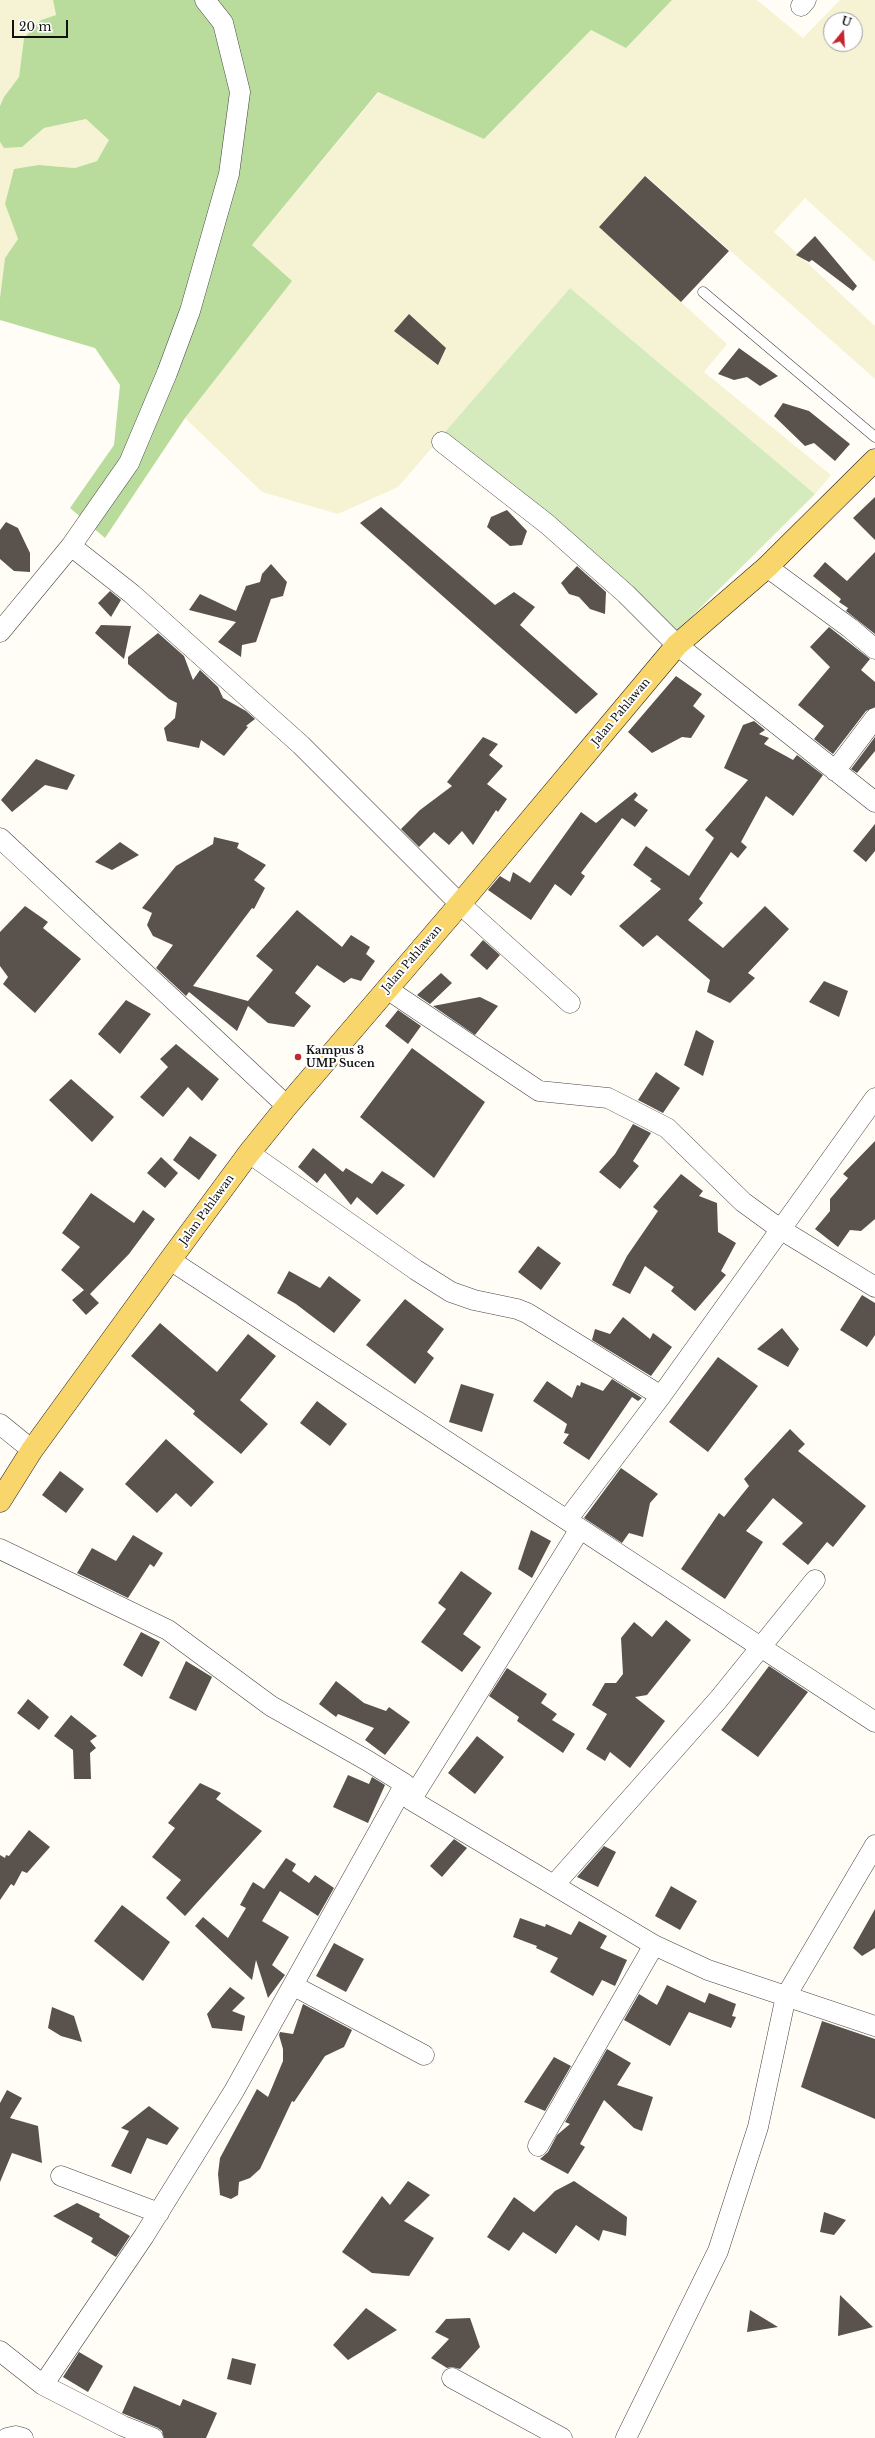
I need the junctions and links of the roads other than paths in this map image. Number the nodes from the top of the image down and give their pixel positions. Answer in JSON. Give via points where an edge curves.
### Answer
{"nodes":[{"id":1,"x":205,"y":0,"type":"edge"},
{"id":2,"x":703,"y":292,"type":"dead end"},
{"id":3,"x":875,"y":437,"type":"edge"},
{"id":4,"x":442,"y":442,"type":"dead end"},
{"id":5,"x":875,"y":460,"type":"edge"},
{"id":6,"x":71,"y":546,"type":"junction"},
{"id":7,"x":767,"y":568,"type":"junction"},
{"id":8,"x":0,"y":632,"type":"edge"},
{"id":9,"x":677,"y":645,"type":"junction"},
{"id":10,"x":875,"y":649,"type":"edge"},
{"id":11,"x":875,"y":718,"type":"edge"},
{"id":12,"x":835,"y":771,"type":"junction"},
{"id":13,"x":875,"y":802,"type":"edge"},
{"id":14,"x":0,"y":838,"type":"edge"},
{"id":15,"x":460,"y":904,"type":"junction"},
{"id":16,"x":386,"y":989,"type":"junction"},
{"id":17,"x":570,"y":1003,"type":"dead end"},
{"id":18,"x":875,"y":1098,"type":"edge"},
{"id":19,"x":287,"y":1106,"type":"junction"},
{"id":20,"x":249,"y":1153,"type":"junction"},
{"id":21,"x":780,"y":1229,"type":"junction"},
{"id":22,"x":170,"y":1260,"type":"junction"},
{"id":23,"x":875,"y":1287,"type":"edge"},
{"id":24,"x":661,"y":1396,"type":"junction"},
{"id":25,"x":0,"y":1424,"type":"edge"},
{"id":26,"x":32,"y":1450,"type":"junction"},
{"id":27,"x":0,"y":1501,"type":"edge"},
{"id":28,"x":574,"y":1524,"type":"junction"},
{"id":29,"x":0,"y":1549,"type":"edge"},
{"id":30,"x":815,"y":1580,"type":"dead end"},
{"id":31,"x":761,"y":1647,"type":"junction"},
{"id":32,"x":875,"y":1722,"type":"edge"},
{"id":33,"x":408,"y":1792,"type":"junction"},
{"id":34,"x":875,"y":1845,"type":"edge"},
{"id":35,"x":554,"y":1885,"type":"junction"},
{"id":36,"x":654,"y":1946,"type":"junction"},
{"id":37,"x":294,"y":1986,"type":"junction"},
{"id":38,"x":786,"y":1996,"type":"junction"},
{"id":39,"x":875,"y":2026,"type":"edge"},
{"id":40,"x":424,"y":2055,"type":"dead end"},
{"id":41,"x":538,"y":2146,"type":"dead end"},
{"id":42,"x":62,"y":2176,"type":"dead end"},
{"id":43,"x":159,"y":2212,"type":"junction"},
{"id":44,"x":0,"y":2351,"type":"edge"},
{"id":45,"x":452,"y":2378,"type":"dead end"},
{"id":46,"x":43,"y":2385,"type":"junction"},
{"id":47,"x":7,"y":2438,"type":"edge"},
{"id":48,"x":23,"y":2438,"type":"edge"},
{"id":49,"x":153,"y":2438,"type":"edge"},
{"id":50,"x":562,"y":2438,"type":"edge"},
{"id":51,"x":626,"y":2438,"type":"edge"}],
"edges":[{"from":1,"to":6,"type":"street","via":[[223,23],[240,92],[229,174],[190,311],[138,442],[129,462]]},
{"from":2,"to":3,"type":"lane"},
{"from":4,"to":9,"type":"street","via":[[547,524],[626,594]]},
{"from":5,"to":7,"type":"main road","name":"Jalan Pahlawan"},
{"from":6,"to":8,"type":"street"},
{"from":6,"to":15,"type":"street","via":[[132,594],[301,745]]},
{"from":7,"to":9,"type":"main road","name":"Jalan Pahlawan"},
{"from":7,"to":10,"type":"street"},
{"from":9,"to":12,"type":"street"},
{"from":9,"to":15,"type":"main road","name":"Jalan Pahlawan"},
{"from":11,"to":12,"type":"street"},
{"from":12,"to":13,"type":"street"},
{"from":14,"to":19,"type":"street"},
{"from":15,"to":16,"type":"main road","name":"Jalan Pahlawan"},
{"from":15,"to":17,"type":"street"},
{"from":16,"to":19,"type":"main road","name":"Jalan Pahlawan"},
{"from":16,"to":21,"type":"street","via":[[539,1091],[608,1098],[667,1128],[743,1202]]},
{"from":18,"to":21,"type":"street"},
{"from":19,"to":20,"type":"main road","name":"Jalan Pahlawan"},
{"from":20,"to":22,"type":"main road","name":"Jalan Pahlawan"},
{"from":20,"to":24,"type":"street","via":[[451,1292],[527,1313]]},
{"from":21,"to":23,"type":"street"},
{"from":21,"to":24,"type":"street"},
{"from":22,"to":26,"type":"main road","name":"Jalan Pahlawan"},
{"from":22,"to":28,"type":"street"},
{"from":24,"to":28,"type":"street"},
{"from":25,"to":26,"type":"street"},
{"from":26,"to":27,"type":"main road","name":"Jalan Pahlawan"},
{"from":28,"to":31,"type":"street"},
{"from":28,"to":33,"type":"street"},
{"from":29,"to":33,"type":"street","via":[[168,1630],[271,1706],[368,1761]]},
{"from":30,"to":31,"type":"street"},
{"from":31,"to":32,"type":"street"},
{"from":31,"to":35,"type":"street","via":[[662,1766]]},
{"from":33,"to":35,"type":"street"},
{"from":33,"to":37,"type":"street"},
{"from":34,"to":38,"type":"street"},
{"from":35,"to":36,"type":"street"},
{"from":36,"to":38,"type":"street","via":[[708,1970]]},
{"from":36,"to":41,"type":"street"},
{"from":37,"to":40,"type":"street"},
{"from":37,"to":43,"type":"street","via":[[234,2091]]},
{"from":38,"to":39,"type":"street"},
{"from":38,"to":51,"type":"street","via":[[758,2127],[718,2251]]},
{"from":42,"to":43,"type":"street"},
{"from":43,"to":46,"type":"street"},
{"from":44,"to":46,"type":"street"},
{"from":45,"to":50,"type":"street"},
{"from":46,"to":49,"type":"street","via":[[123,2426]]},
{"from":47,"to":48,"type":"street"}]}
